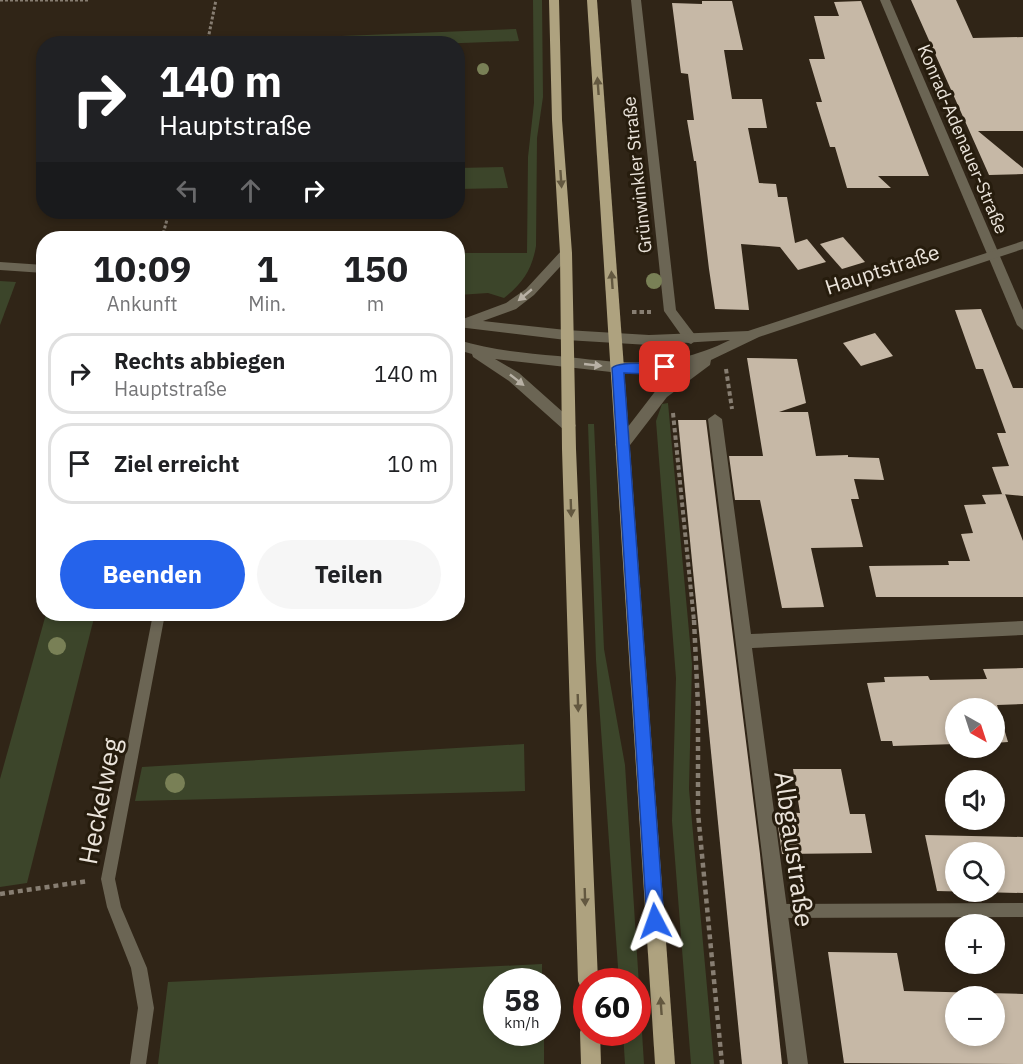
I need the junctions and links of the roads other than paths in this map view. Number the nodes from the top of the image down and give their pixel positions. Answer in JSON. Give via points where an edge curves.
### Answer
{"nodes":[{"id":1,"x":554,"y":0,"type":"edge"},
{"id":2,"x":592,"y":0,"type":"edge"},
{"id":3,"x":636,"y":0,"type":"edge"},
{"id":4,"x":885,"y":0,"type":"edge"},
{"id":5,"x":1023,"y":245,"type":"edge"},
{"id":6,"x":566,"y":253,"type":"junction"},
{"id":7,"x":993,"y":254,"type":"junction"},
{"id":8,"x":0,"y":266,"type":"edge"},
{"id":9,"x":36,"y":268,"type":"edge"},
{"id":10,"x":465,"y":321,"type":"edge"},
{"id":11,"x":465,"y":324,"type":"edge"},
{"id":12,"x":1023,"y":325,"type":"edge"},
{"id":13,"x":754,"y":333,"type":"junction"},
{"id":14,"x":566,"y":335,"type":"junction"},
{"id":15,"x":616,"y":339,"type":"junction"},
{"id":16,"x":691,"y":339,"type":"junction"},
{"id":17,"x":465,"y":347,"type":"edge"},
{"id":18,"x":465,"y":349,"type":"edge"},
{"id":19,"x":717,"y":353,"type":"junction"},
{"id":20,"x":569,"y":363,"type":"junction"},
{"id":21,"x":618,"y":368,"type":"junction"},
{"id":22,"x":715,"y":419,"type":"road end"},
{"id":23,"x":569,"y":426,"type":"junction"},
{"id":24,"x":622,"y":445,"type":"junction"},
{"id":25,"x":158,"y":621,"type":"edge"},
{"id":26,"x":1023,"y":628,"type":"edge"},
{"id":27,"x":742,"y":641,"type":"junction"},
{"id":28,"x":1023,"y":910,"type":"edge"},
{"id":29,"x":777,"y":911,"type":"junction"},
{"id":30,"x":588,"y":968,"type":"edge"},
{"id":31,"x":590,"y":1046,"type":"edge"},
{"id":32,"x":138,"y":1064,"type":"edge"},
{"id":33,"x":591,"y":1064,"type":"edge"},
{"id":34,"x":665,"y":1064,"type":"edge"},
{"id":35,"x":798,"y":1064,"type":"edge"}],
"edges":[{"from":1,"to":6,"type":"main road","one_way":true},
{"from":15,"to":2,"type":"main road","one_way":true},
{"from":3,"to":16,"type":"street","name":"Grünwinkler Straße","via":[[670,311]]},
{"from":4,"to":7,"type":"street","name":"Konrad-Adenauer-Straße"},
{"from":5,"to":7,"type":"street","name":"Hauptstraße"},
{"from":6,"to":10,"type":"street","one_way":true,"via":[[530,292],[511,306]]},
{"from":6,"to":14,"type":"main road"},
{"from":7,"to":12,"type":"street","name":"Konrad-Adenauer-Straße"},
{"from":7,"to":13,"type":"street","name":"Hauptstraße"},
{"from":8,"to":9,"type":"street"},
{"from":11,"to":14,"type":"street","name":"Hauptstraße"},
{"from":13,"to":16,"type":"street","name":"Hauptstraße"},
{"from":13,"to":19,"type":"street","name":"Hauptstraße"},
{"from":14,"to":15,"type":"street","name":"Hauptstraße"},
{"from":14,"to":20,"type":"main road"},
{"from":15,"to":16,"type":"street","name":"Hauptstraße"},
{"from":15,"to":21,"type":"main road"},
{"from":17,"to":20,"type":"street","name":"Hauptstraße"},
{"from":18,"to":23,"type":"street","one_way":true,"via":[[514,377]]},
{"from":19,"to":21,"type":"street","name":"Hauptstraße","via":[[683,364]]},
{"from":19,"to":24,"type":"street","via":[[662,393]]},
{"from":20,"to":21,"type":"street","name":"Hauptstraße","one_way":true},
{"from":20,"to":23,"type":"main road"},
{"from":21,"to":24,"type":"main road"},
{"from":22,"to":27,"type":"street","name":"Albgaustraße"},
{"from":23,"to":30,"type":"main road","one_way":true},
{"from":34,"to":24,"type":"main road","one_way":true},
{"from":25,"to":32,"type":"lane","name":"Heckelweg","via":[[108,879],[114,907],[139,968],[146,1008]]},
{"from":26,"to":27,"type":"street"},
{"from":27,"to":29,"type":"street","name":"Albgaustraße"},
{"from":28,"to":29,"type":"lane"},
{"from":29,"to":35,"type":"street","name":"Albgaustraße"},
{"from":31,"to":33,"type":"main road"}]}
